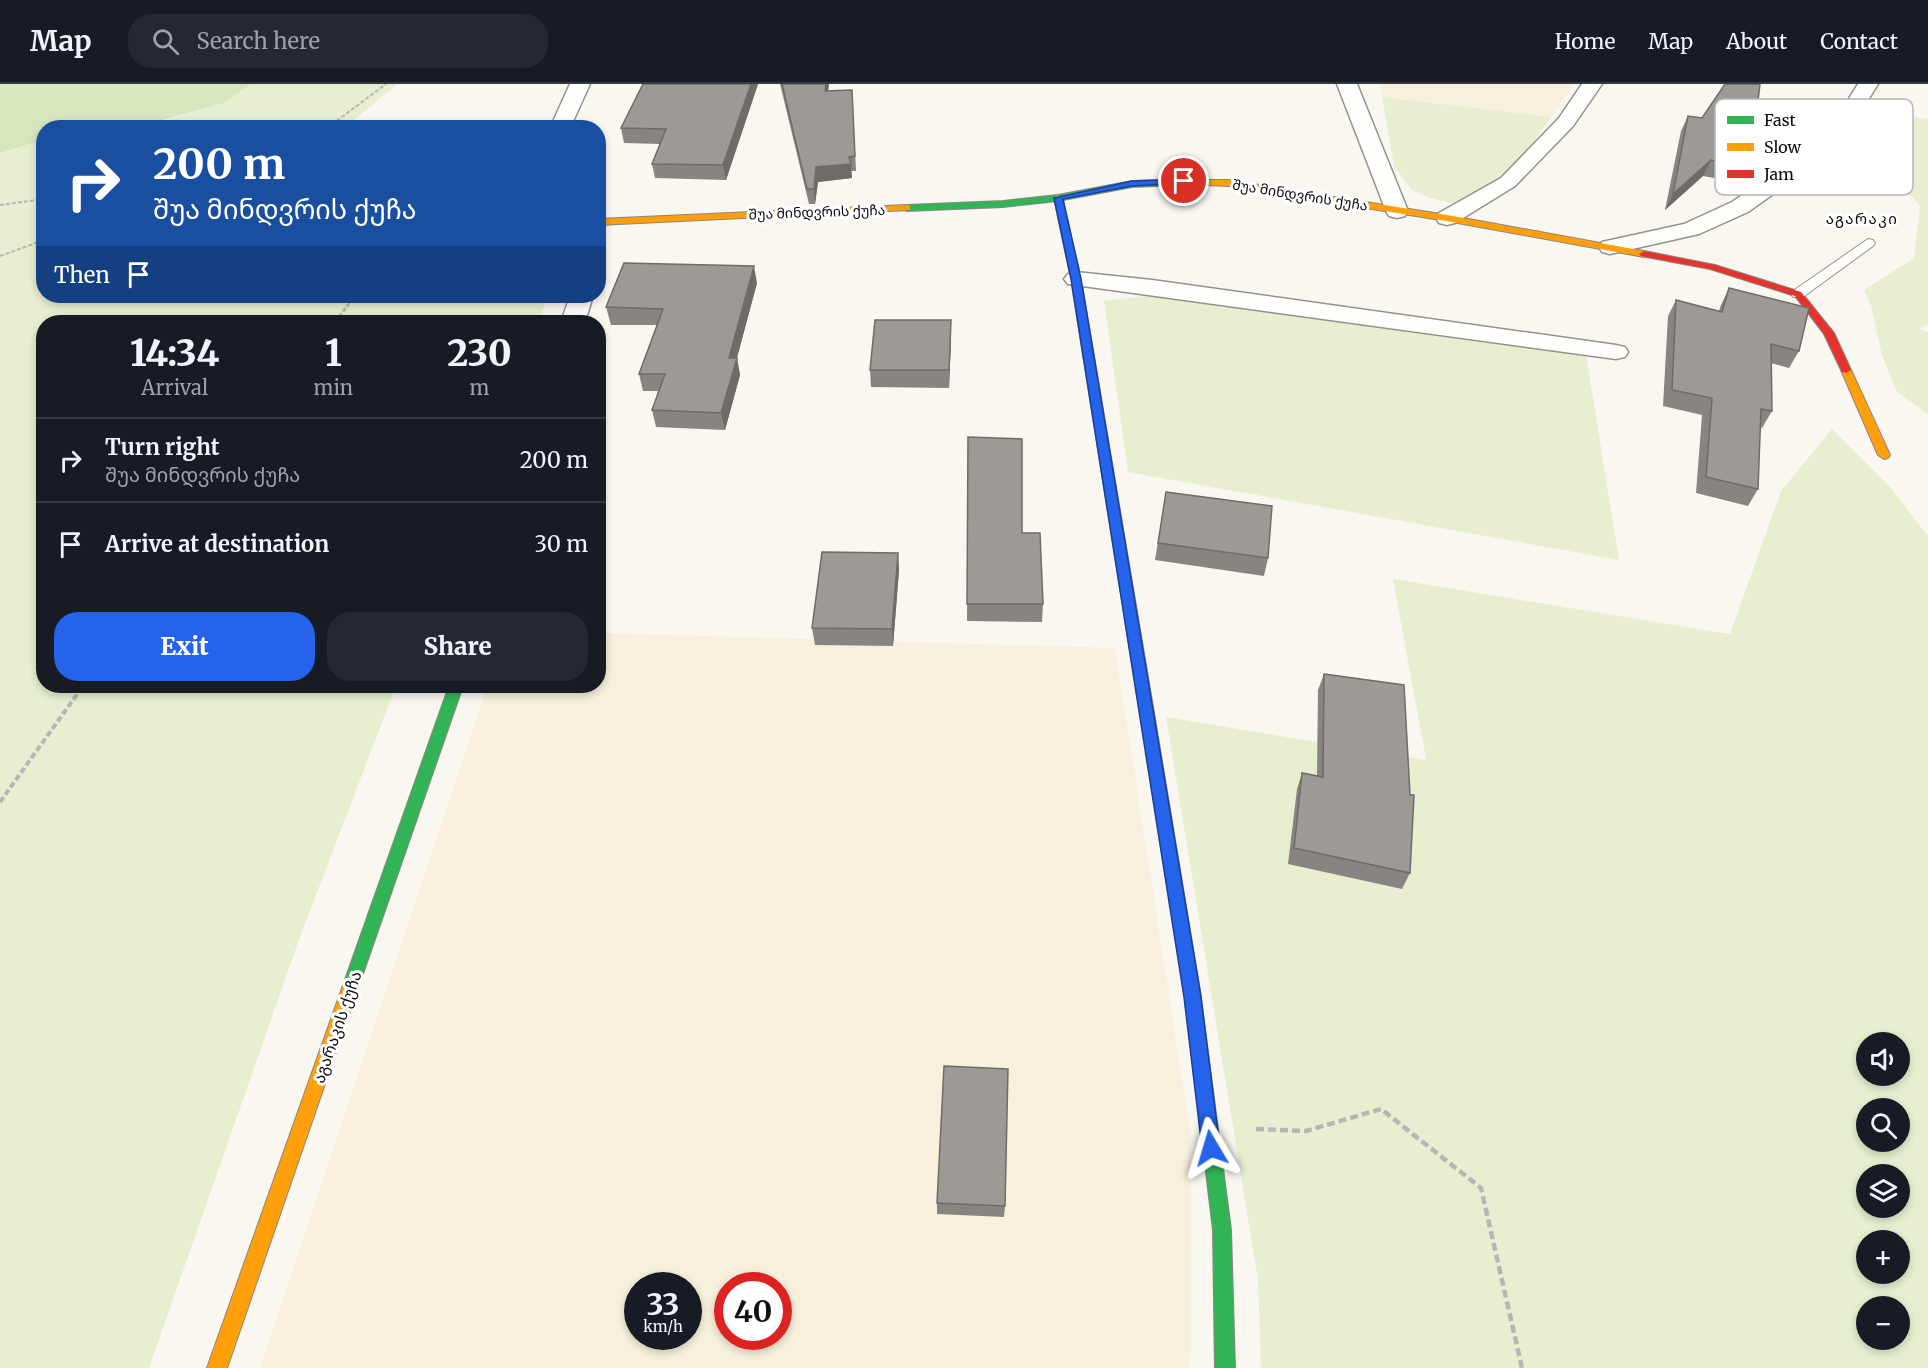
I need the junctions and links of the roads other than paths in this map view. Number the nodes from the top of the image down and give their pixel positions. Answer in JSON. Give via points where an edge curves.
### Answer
{"nodes":[{"id":1,"x":580,"y":84,"type":"edge"},
{"id":2,"x":1347,"y":84,"type":"edge"},
{"id":3,"x":1592,"y":84,"type":"edge"},
{"id":4,"x":1868,"y":84,"type":"edge"},
{"id":5,"x":1859,"y":99,"type":"edge"},
{"id":6,"x":564,"y":120,"type":"edge"},
{"id":7,"x":1757,"y":195,"type":"edge"},
{"id":8,"x":1058,"y":198,"type":"junction"},
{"id":9,"x":1397,"y":211,"type":"junction"},
{"id":10,"x":1447,"y":218,"type":"junction"},
{"id":11,"x":606,"y":222,"type":"edge"},
{"id":12,"x":1868,"y":243,"type":"dead end"},
{"id":13,"x":1610,"y":248,"type":"junction"},
{"id":14,"x":1076,"y":279,"type":"junction"},
{"id":15,"x":1798,"y":294,"type":"junction"},
{"id":16,"x":1616,"y":352,"type":"dead end"},
{"id":17,"x":1884,"y":455,"type":"dead end"},
{"id":18,"x":454,"y":693,"type":"edge"},
{"id":19,"x":217,"y":1368,"type":"edge"},
{"id":20,"x":1225,"y":1368,"type":"edge"}],
"edges":[{"from":1,"to":6,"type":"street"},
{"from":2,"to":9,"type":"street"},
{"from":3,"to":10,"type":"street","via":[[1566,122],[1508,182]]},
{"from":4,"to":5,"type":"street","name":"შუა მინდვრის ქუჩა"},
{"from":7,"to":13,"type":"street","name":"შუა მინდვრის ქუჩა","via":[[1691,229]]},
{"from":8,"to":9,"type":"street","name":"შუა მინდვრის ქუჩა","via":[[1132,184],[1184,181],[1228,183]]},
{"from":8,"to":11,"type":"street","name":"შუა მინდვრის ქუჩა","via":[[1003,204]]},
{"from":8,"to":14,"type":"street"},
{"from":9,"to":10,"type":"street","name":"შუა მინდვრის ქუჩა"},
{"from":10,"to":13,"type":"street","name":"შუა მინდვრის ქუჩა"},
{"from":12,"to":15,"type":"lane"},
{"from":13,"to":15,"type":"street","via":[[1712,267]]},
{"from":14,"to":16,"type":"street"},
{"from":14,"to":20,"type":"street","via":[[1191,986],[1222,1230]]},
{"from":15,"to":17,"type":"street","via":[[1829,333]]},
{"from":18,"to":19,"type":"street","name":"აგარაკის ქუჩა"}]}
